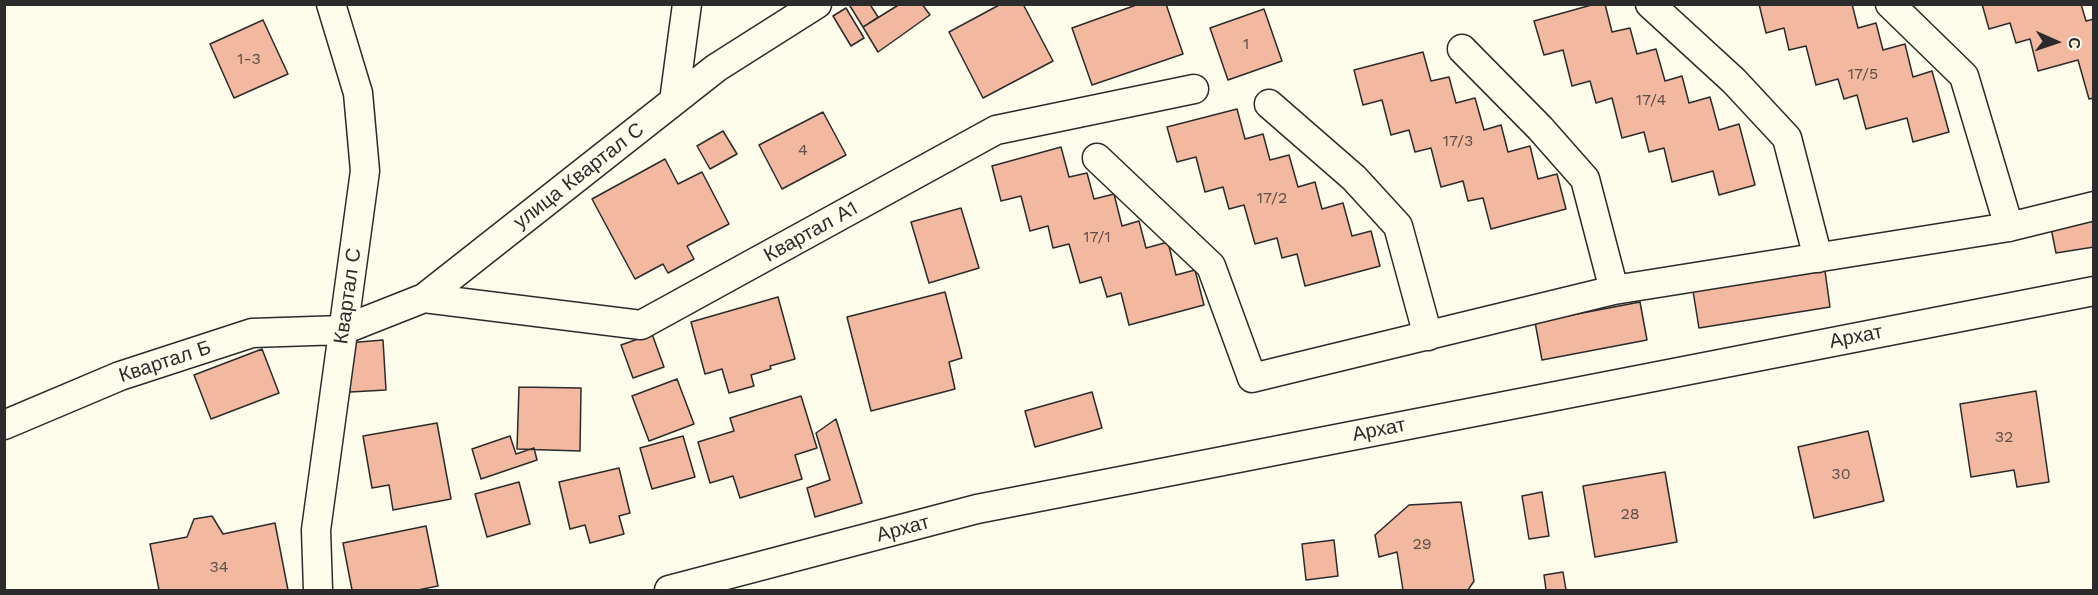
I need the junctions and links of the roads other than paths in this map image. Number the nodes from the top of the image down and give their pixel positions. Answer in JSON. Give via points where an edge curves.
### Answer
{"nodes":[{"id":1,"x":331,"y":4,"type":"edge"},
{"id":2,"x":687,"y":4,"type":"edge"},
{"id":3,"x":817,"y":4,"type":"edge"},
{"id":4,"x":1650,"y":4,"type":"edge"},
{"id":5,"x":1890,"y":4,"type":"edge"},
{"id":6,"x":1462,"y":49,"type":"dead end"},
{"id":7,"x":1194,"y":89,"type":"dead end"},
{"id":8,"x":675,"y":101,"type":"junction"},
{"id":9,"x":1269,"y":104,"type":"dead end"},
{"id":10,"x":1097,"y":158,"type":"dead end"},
{"id":11,"x":2094,"y":206,"type":"edge"},
{"id":12,"x":2009,"y":227,"type":"junction"},
{"id":13,"x":1818,"y":258,"type":"junction"},
{"id":14,"x":1614,"y":290,"type":"junction"},
{"id":15,"x":2094,"y":291,"type":"edge"},
{"id":16,"x":423,"y":298,"type":"junction"},
{"id":17,"x":338,"y":331,"type":"junction"},
{"id":18,"x":1428,"y":336,"type":"junction"},
{"id":19,"x":4,"y":425,"type":"edge"},
{"id":20,"x":318,"y":591,"type":"edge"},
{"id":21,"x":669,"y":591,"type":"edge"}],
"edges":[{"from":1,"to":17,"type":"street","name":"Квартал С","via":[[358,93],[365,171]]},
{"from":2,"to":8,"type":"street"},
{"from":3,"to":8,"type":"street","name":"улица Квартал С","via":[[716,68]]},
{"from":4,"to":13,"type":"street","via":[[1734,81],[1787,138]]},
{"from":5,"to":12,"type":"street","via":[[1964,76]]},
{"from":6,"to":14,"type":"street","via":[[1585,179]]},
{"from":7,"to":16,"type":"street","name":"Квартал А1","via":[[996,130],[641,325]]},
{"from":8,"to":16,"type":"street","name":"улица Квартал С"},
{"from":9,"to":18,"type":"street","via":[[1354,178],[1398,226]]},
{"from":10,"to":18,"type":"street","via":[[1211,266],[1252,378]]},
{"from":11,"to":12,"type":"street"},
{"from":12,"to":13,"type":"street"},
{"from":13,"to":14,"type":"street"},
{"from":14,"to":18,"type":"street"},
{"from":15,"to":21,"type":"street","name":"Архат","via":[[977,509]]},
{"from":16,"to":17,"type":"street","name":"улица Квартал С"},
{"from":17,"to":19,"type":"street","name":"Квартал Б","via":[[252,333],[120,376]]},
{"from":17,"to":20,"type":"street","name":"Квартал С","via":[[316,530]]}]}
